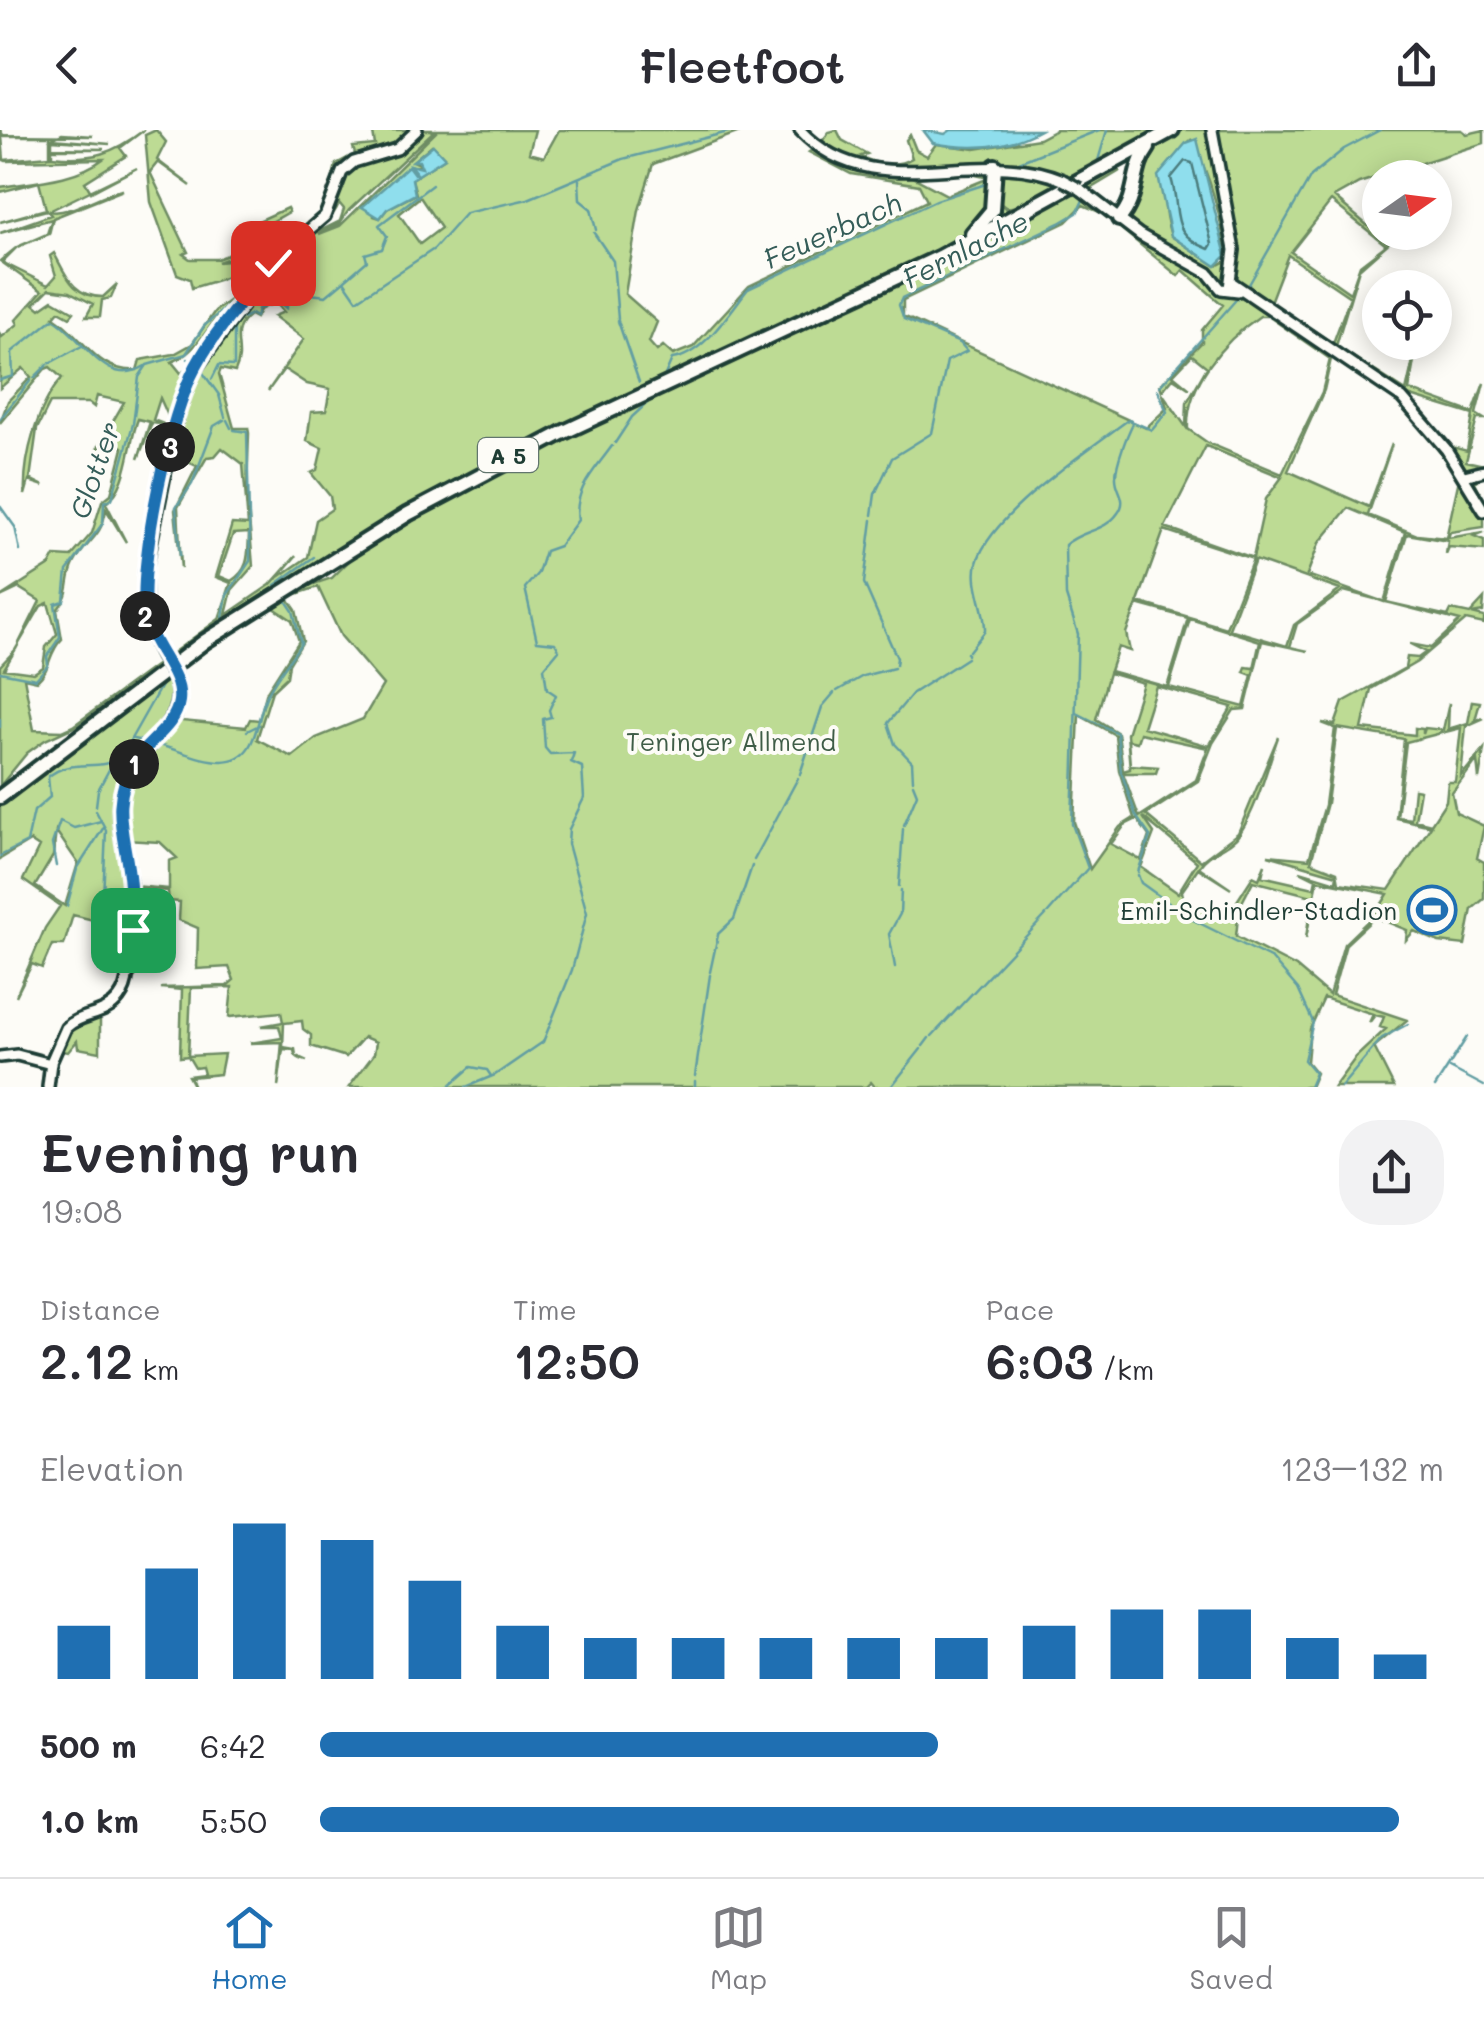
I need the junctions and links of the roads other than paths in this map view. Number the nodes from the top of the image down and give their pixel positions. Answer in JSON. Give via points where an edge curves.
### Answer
{"nodes":[{"id":1,"x":416,"y":130,"type":"edge"},
{"id":2,"x":800,"y":130,"type":"edge"},
{"id":3,"x":1172,"y":130,"type":"edge"},
{"id":4,"x":1212,"y":130,"type":"edge"},
{"id":5,"x":1160,"y":134,"type":"edge"},
{"id":6,"x":991,"y":170,"type":"junction"},
{"id":7,"x":1102,"y":170,"type":"junction"},
{"id":8,"x":1134,"y":192,"type":"junction"},
{"id":9,"x":994,"y":196,"type":"junction"},
{"id":10,"x":1031,"y":204,"type":"junction"},
{"id":11,"x":1125,"y":218,"type":"junction"},
{"id":12,"x":961,"y":241,"type":"junction"},
{"id":13,"x":1226,"y":281,"type":"junction"},
{"id":14,"x":1472,"y":476,"type":"edge"},
{"id":15,"x":1484,"y":511,"type":"edge"},
{"id":16,"x":3,"y":789,"type":"edge"},
{"id":17,"x":0,"y":1057,"type":"edge"},
{"id":18,"x":51,"y":1064,"type":"junction"},
{"id":19,"x":48,"y":1087,"type":"edge"}],
"edges":[{"from":1,"to":18,"type":"street","bridge":true,"via":[[397,149],[345,169],[325,216],[257,284],[198,362],[180,404],[145,572],[146,623],[180,694],[176,711],[138,758],[119,802],[130,882],[127,974],[120,996],[103,1011],[70,1023]]},
{"from":2,"to":6,"type":"street","via":[[826,152],[871,169]]},
{"from":3,"to":5,"type":"highway","number":"A 5"},
{"from":4,"to":13,"type":"street","via":[[1233,265]]},
{"from":5,"to":7,"type":"highway","number":"A 5"},
{"from":5,"to":8,"type":"highway","via":[[1138,163]]},
{"from":5,"to":10,"type":"highway","number":"A 5"},
{"from":6,"to":9,"type":"highway"},
{"from":6,"to":11,"type":"street","bridge":true,"via":[[1028,169],[1064,180]]},
{"from":7,"to":8,"type":"highway","via":[[1124,170]]},
{"from":7,"to":16,"type":"highway","number":"A 5","via":[[902,276],[574,428],[408,514],[184,656]]},
{"from":8,"to":11,"type":"highway"},
{"from":9,"to":10,"type":"highway","via":[[1005,209]]},
{"from":9,"to":12,"type":"highway","number":"A 5","via":[[986,222]]},
{"from":10,"to":12,"type":"highway","number":"A 5"},
{"from":11,"to":13,"type":"street"},
{"from":12,"to":16,"type":"highway","number":"A 5","via":[[437,493],[260,599],[79,726]]},
{"from":13,"to":14,"type":"street","via":[[1393,390]]},
{"from":14,"to":15,"type":"street"},
{"from":17,"to":18,"type":"street"},
{"from":18,"to":19,"type":"street"}]}
